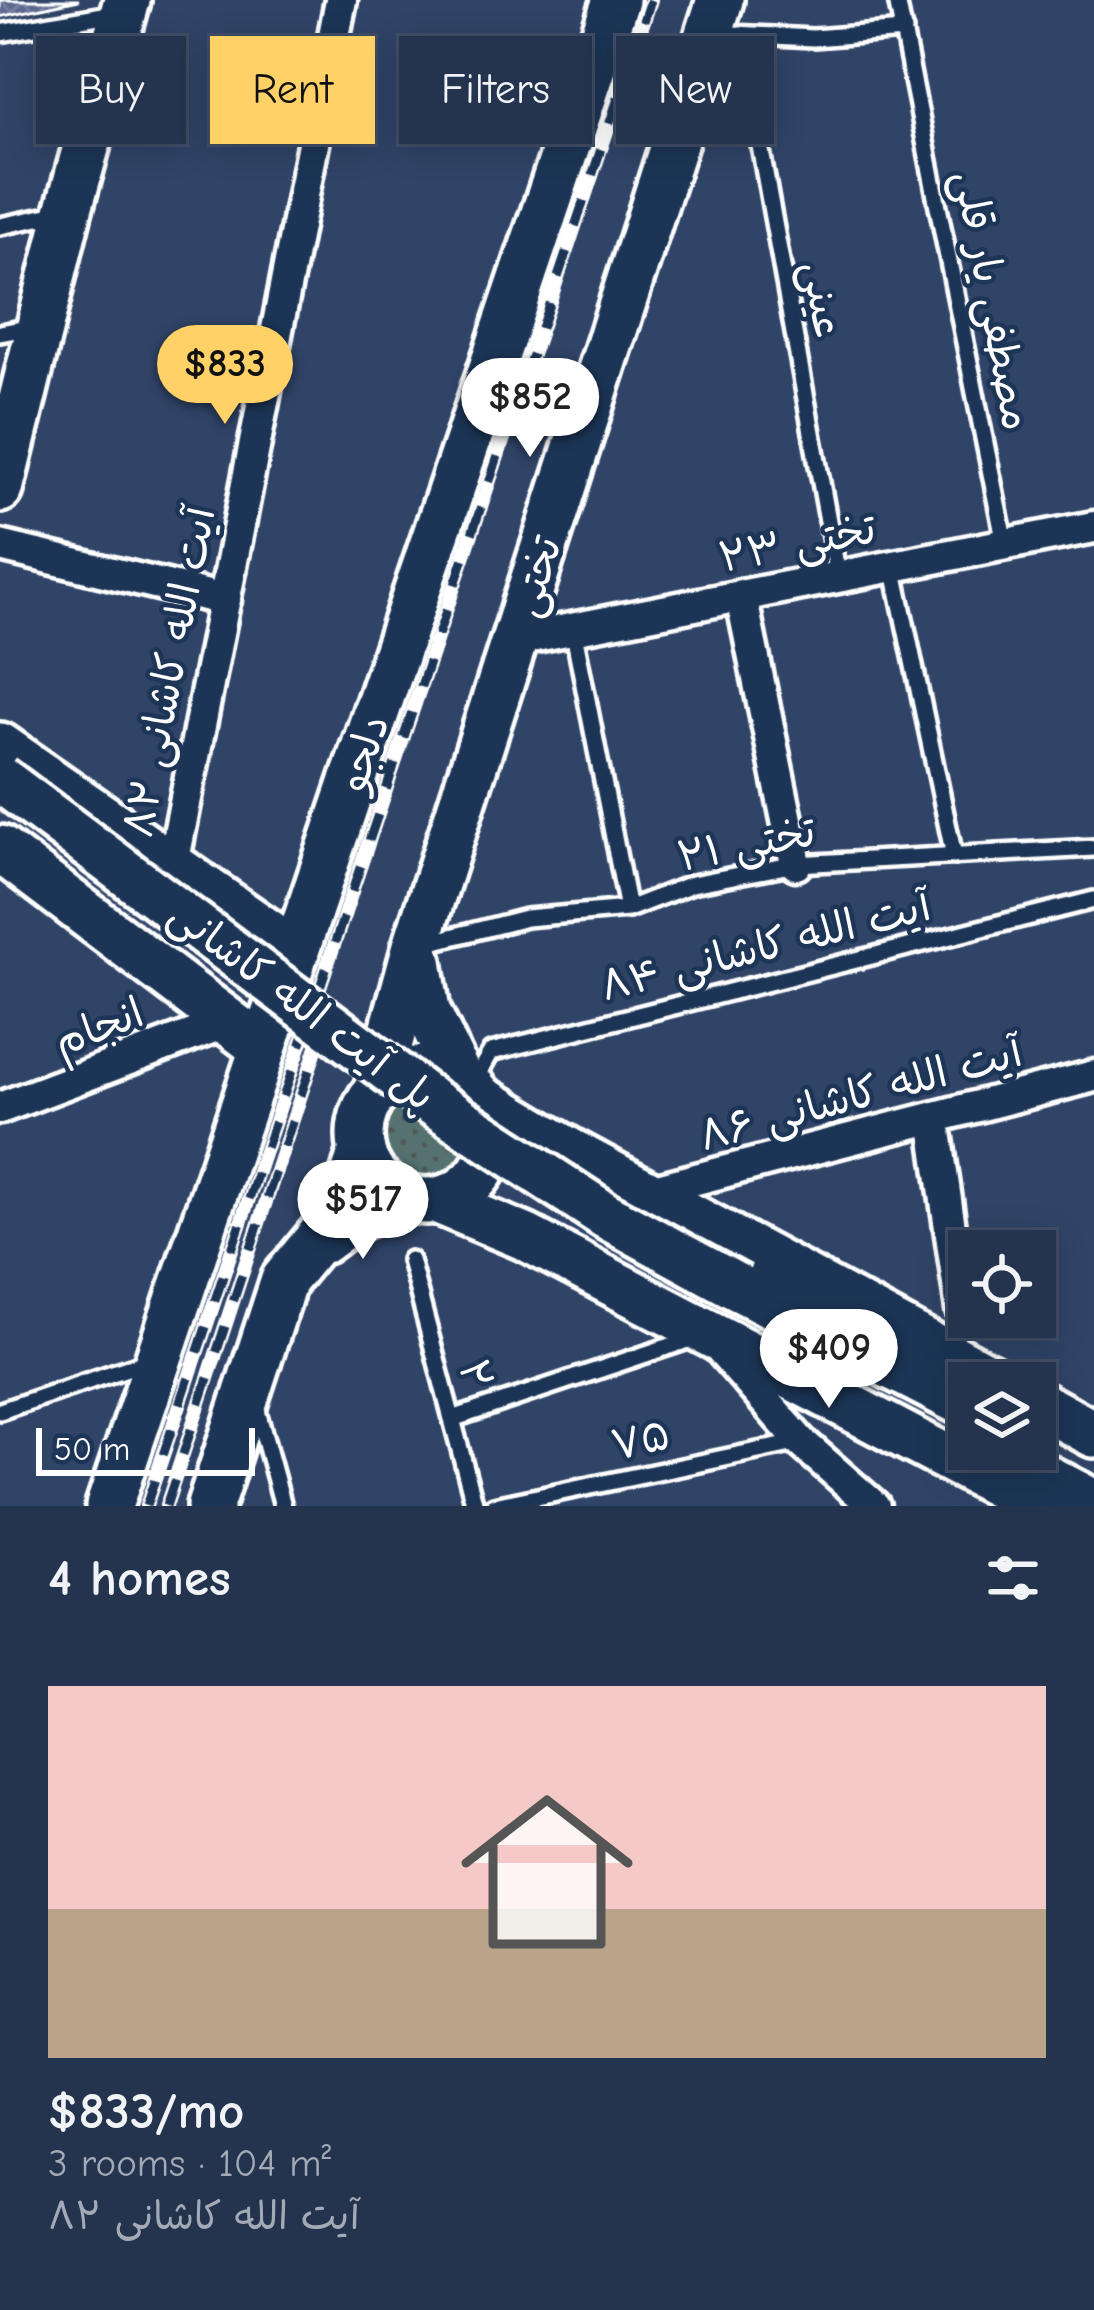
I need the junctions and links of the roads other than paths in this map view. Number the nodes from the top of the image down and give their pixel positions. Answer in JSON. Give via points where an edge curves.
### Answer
{"nodes":[{"id":1,"x":341,"y":0,"type":"edge"},
{"id":2,"x":616,"y":0,"type":"edge"},
{"id":3,"x":897,"y":0,"type":"edge"},
{"id":4,"x":125,"y":6,"type":"edge"},
{"id":5,"x":723,"y":22,"type":"edge"},
{"id":6,"x":904,"y":32,"type":"junction"},
{"id":7,"x":0,"y":33,"type":"edge"},
{"id":8,"x":68,"y":212,"type":"junction"},
{"id":9,"x":0,"y":226,"type":"edge"},
{"id":10,"x":20,"y":329,"type":"edge"},
{"id":11,"x":0,"y":489,"type":"edge"},
{"id":12,"x":1094,"y":526,"type":"edge"},
{"id":13,"x":1005,"y":544,"type":"junction"},
{"id":14,"x":0,"y":546,"type":"edge"},
{"id":15,"x":893,"y":566,"type":"junction"},
{"id":16,"x":838,"y":576,"type":"junction"},
{"id":17,"x":741,"y":595,"type":"junction"},
{"id":18,"x":225,"y":600,"type":"junction"},
{"id":19,"x":573,"y":628,"type":"junction"},
{"id":20,"x":515,"y":640,"type":"junction"},
{"id":21,"x":0,"y":746,"type":"edge"},
{"id":22,"x":0,"y":779,"type":"edge"},
{"id":23,"x":0,"y":814,"type":"edge"},
{"id":24,"x":1094,"y":848,"type":"edge"},
{"id":25,"x":0,"y":849,"type":"edge"},
{"id":26,"x":954,"y":856,"type":"junction"},
{"id":27,"x":796,"y":864,"type":"junction"},
{"id":28,"x":173,"y":866,"type":"junction"},
{"id":29,"x":1094,"y":901,"type":"edge"},
{"id":30,"x":628,"y":909,"type":"junction"},
{"id":31,"x":416,"y":946,"type":"junction"},
{"id":32,"x":296,"y":952,"type":"junction"},
{"id":33,"x":245,"y":1035,"type":"junction"},
{"id":34,"x":1094,"y":1076,"type":"edge"},
{"id":35,"x":470,"y":1087,"type":"junction"},
{"id":36,"x":377,"y":1090,"type":"junction"},
{"id":37,"x":0,"y":1108,"type":"edge"},
{"id":38,"x":934,"y":1118,"type":"junction"},
{"id":39,"x":362,"y":1150,"type":"junction"},
{"id":40,"x":568,"y":1151,"type":"junction"},
{"id":41,"x":646,"y":1192,"type":"junction"},
{"id":42,"x":426,"y":1200,"type":"junction"},
{"id":43,"x":950,"y":1230,"type":"edge"},
{"id":44,"x":525,"y":1237,"type":"junction"},
{"id":45,"x":410,"y":1260,"type":"dead end"},
{"id":46,"x":284,"y":1280,"type":"junction"},
{"id":47,"x":724,"y":1311,"type":"junction"},
{"id":48,"x":162,"y":1356,"type":"junction"},
{"id":49,"x":961,"y":1362,"type":"edge"},
{"id":50,"x":249,"y":1381,"type":"junction"},
{"id":51,"x":948,"y":1398,"type":"edge"},
{"id":52,"x":0,"y":1411,"type":"edge"},
{"id":53,"x":1056,"y":1413,"type":"edge"},
{"id":54,"x":452,"y":1419,"type":"junction"},
{"id":55,"x":948,"y":1427,"type":"edge"},
{"id":56,"x":1094,"y":1434,"type":"edge"},
{"id":57,"x":802,"y":1442,"type":"junction"},
{"id":58,"x":1056,"y":1451,"type":"edge"},
{"id":59,"x":1030,"y":1470,"type":"edge"},
{"id":60,"x":1094,"y":1470,"type":"edge"},
{"id":61,"x":1094,"y":1503,"type":"edge"},
{"id":62,"x":109,"y":1506,"type":"edge"},
{"id":63,"x":209,"y":1506,"type":"edge"},
{"id":64,"x":283,"y":1506,"type":"edge"},
{"id":65,"x":475,"y":1506,"type":"edge"},
{"id":66,"x":494,"y":1506,"type":"edge"},
{"id":67,"x":874,"y":1506,"type":"edge"},
{"id":68,"x":1040,"y":1506,"type":"edge"}],
"edges":[{"from":1,"to":18,"type":"street","name":"آیت الله کاشانی ۸۲"},
{"from":2,"to":32,"type":"main road","name":"دلجو"},
{"from":3,"to":6,"type":"lane","name":"مصطفی یار قلی"},
{"from":4,"to":7,"type":"lane"},
{"from":4,"to":8,"type":"main road"},
{"from":5,"to":6,"type":"lane","via":[[814,38]]},
{"from":5,"to":16,"type":"lane","name":"عینی"},
{"from":5,"to":20,"type":"main road","name":"تختی"},
{"from":6,"to":13,"type":"lane","name":"مصطفی یار قلی"},
{"from":8,"to":9,"type":"lane"},
{"from":8,"to":10,"type":"main road"},
{"from":10,"to":11,"type":"main road"},
{"from":12,"to":13,"type":"street","name":"تختی ۲۳"},
{"from":13,"to":15,"type":"street","name":"تختی ۲۳"},
{"from":14,"to":18,"type":"street"},
{"from":15,"to":16,"type":"street","name":"تختی ۲۳"},
{"from":15,"to":26,"type":"lane"},
{"from":16,"to":17,"type":"street","name":"تختی ۲۳"},
{"from":17,"to":19,"type":"street","name":"تختی ۲۳"},
{"from":17,"to":27,"type":"street"},
{"from":18,"to":28,"type":"street","name":"آیت الله کاشانی ۸۲"},
{"from":19,"to":20,"type":"street","name":"تختی ۲۳"},
{"from":19,"to":30,"type":"lane"},
{"from":20,"to":31,"type":"main road","name":"تختی"},
{"from":21,"to":28,"type":"main road"},
{"from":22,"to":47,"type":"main road","name":"پل آیت الله کاشانی","bridge":true,"via":[[432,1102],[605,1215]]},
{"from":23,"to":47,"type":"main road","name":"پل آیت الله کاشانی","via":[[416,1127],[574,1229]]},
{"from":24,"to":26,"type":"lane","name":"تختی ۲۱"},
{"from":25,"to":33,"type":"main road"},
{"from":26,"to":27,"type":"lane","name":"تختی ۲۱"},
{"from":27,"to":30,"type":"lane","name":"تختی ۲۱","via":[[692,884]]},
{"from":28,"to":32,"type":"main road"},
{"from":29,"to":35,"type":"lane","name":"آیت الله کاشانی ۸۴","via":[[491,1052]]},
{"from":30,"to":31,"type":"lane","name":"تختی ۲۱","via":[[526,918]]},
{"from":31,"to":35,"type":"main road","via":[[427,1011]]},
{"from":31,"to":36,"type":"main road","name":"تختی"},
{"from":32,"to":33,"type":"main road","name":"دلجو"},
{"from":33,"to":37,"type":"street","name":"انجام"},
{"from":33,"to":48,"type":"main road","name":"دلجو"},
{"from":34,"to":38,"type":"street","name":"آیت الله کاشانی ۸۶"},
{"from":35,"to":36,"type":"main road","via":[[437,1069],[394,1076]]},
{"from":35,"to":40,"type":"main road"},
{"from":35,"to":42,"type":"main road","via":[[493,1135],[482,1171],[454,1195]]},
{"from":36,"to":39,"type":"main road","via":[[362,1118]]},
{"from":38,"to":41,"type":"street","name":"آیت الله کاشانی ۸۶"},
{"from":38,"to":43,"type":"street"},
{"from":39,"to":42,"type":"main road","via":[[382,1184]]},
{"from":39,"to":46,"type":"main road","via":[[344,1207]]},
{"from":40,"to":41,"type":"main road"},
{"from":40,"to":44,"type":"main road","via":[[525,1159],[511,1176],[511,1220]]},
{"from":41,"to":49,"type":"main road"},
{"from":42,"to":44,"type":"main road"},
{"from":42,"to":46,"type":"street","via":[[355,1226]]},
{"from":44,"to":47,"type":"main road"},
{"from":45,"to":54,"type":"lane","name":"۲"},
{"from":46,"to":50,"type":"main road"},
{"from":47,"to":51,"type":"main road"},
{"from":47,"to":54,"type":"lane"},
{"from":47,"to":55,"type":"main road"},
{"from":47,"to":57,"type":"street"},
{"from":47,"to":68,"type":"main road"},
{"from":48,"to":52,"type":"lane"},
{"from":48,"to":62,"type":"main road","name":"دلجو"},
{"from":50,"to":63,"type":"main road"},
{"from":50,"to":64,"type":"lane"},
{"from":53,"to":56,"type":"main road"},
{"from":54,"to":65,"type":"lane","name":"۲"},
{"from":57,"to":66,"type":"lane","name":"۷۵"},
{"from":57,"to":67,"type":"street"},
{"from":58,"to":60,"type":"main road"},
{"from":59,"to":61,"type":"main road"}]}
